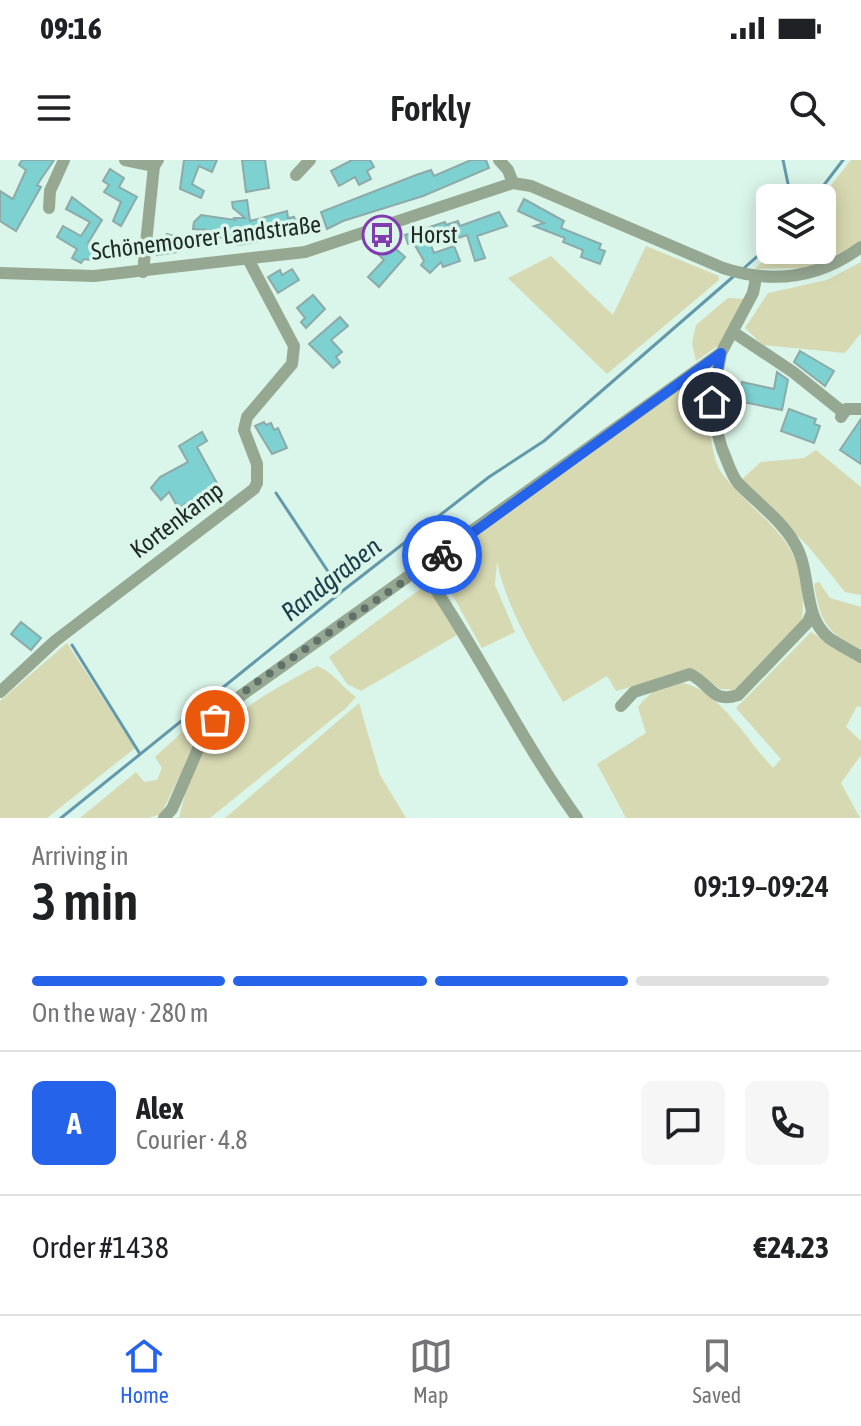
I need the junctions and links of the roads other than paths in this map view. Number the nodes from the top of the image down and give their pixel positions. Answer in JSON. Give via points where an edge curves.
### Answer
{"nodes":[{"id":1,"x":64,"y":160,"type":"edge"},
{"id":2,"x":125,"y":160,"type":"edge"},
{"id":3,"x":310,"y":160,"type":"edge"},
{"id":4,"x":499,"y":160,"type":"edge"},
{"id":5,"x":156,"y":163,"type":"edge"},
{"id":6,"x":296,"y":175,"type":"dead end"},
{"id":7,"x":513,"y":183,"type":"junction"},
{"id":8,"x":49,"y":208,"type":"dead end"},
{"id":9,"x":861,"y":247,"type":"edge"},
{"id":10,"x":248,"y":259,"type":"junction"},
{"id":11,"x":143,"y":272,"type":"junction"},
{"id":12,"x":0,"y":273,"type":"edge"},
{"id":13,"x":751,"y":277,"type":"junction"},
{"id":14,"x":733,"y":332,"type":"junction"},
{"id":15,"x":721,"y":353,"type":"junction"},
{"id":16,"x":861,"y":409,"type":"edge"},
{"id":17,"x":422,"y":569,"type":"junction"},
{"id":18,"x":812,"y":612,"type":"junction"},
{"id":19,"x":861,"y":657,"type":"edge"},
{"id":20,"x":0,"y":692,"type":"edge"},
{"id":21,"x":621,"y":706,"type":"dead end"},
{"id":22,"x":164,"y":818,"type":"edge"},
{"id":23,"x":577,"y":818,"type":"edge"}],
"edges":[{"from":1,"to":8,"type":"street","via":[[50,191]]},
{"from":2,"to":5,"type":"street"},
{"from":3,"to":6,"type":"street"},
{"from":4,"to":7,"type":"street"},
{"from":5,"to":11,"type":"street"},
{"from":7,"to":10,"type":"street","name":"Schönemoorer Landstraße","via":[[305,252]]},
{"from":7,"to":13,"type":"street"},
{"from":9,"to":13,"type":"street","via":[[809,274]]},
{"from":10,"to":11,"type":"street","name":"Schönemoorer Landstraße"},
{"from":10,"to":20,"type":"street","name":"Kortenkamp","via":[[294,346],[292,364],[247,417],[244,430],[257,464],[254,489],[55,641]]},
{"from":11,"to":12,"type":"street","name":"Schönemoorer Landstraße","via":[[63,277]]},
{"from":13,"to":14,"type":"street","via":[[753,293]]},
{"from":14,"to":15,"type":"street"},
{"from":14,"to":16,"type":"street","via":[[793,372],[842,415],[846,409]]},
{"from":15,"to":17,"type":"street"},
{"from":15,"to":18,"type":"street","via":[[712,402],[718,442],[735,479],[796,546]]},
{"from":17,"to":22,"type":"street","via":[[225,707],[205,733]]},
{"from":17,"to":23,"type":"street"},
{"from":18,"to":19,"type":"street","via":[[828,637]]},
{"from":18,"to":21,"type":"street","via":[[738,695],[717,697],[690,674],[634,692]]}]}
